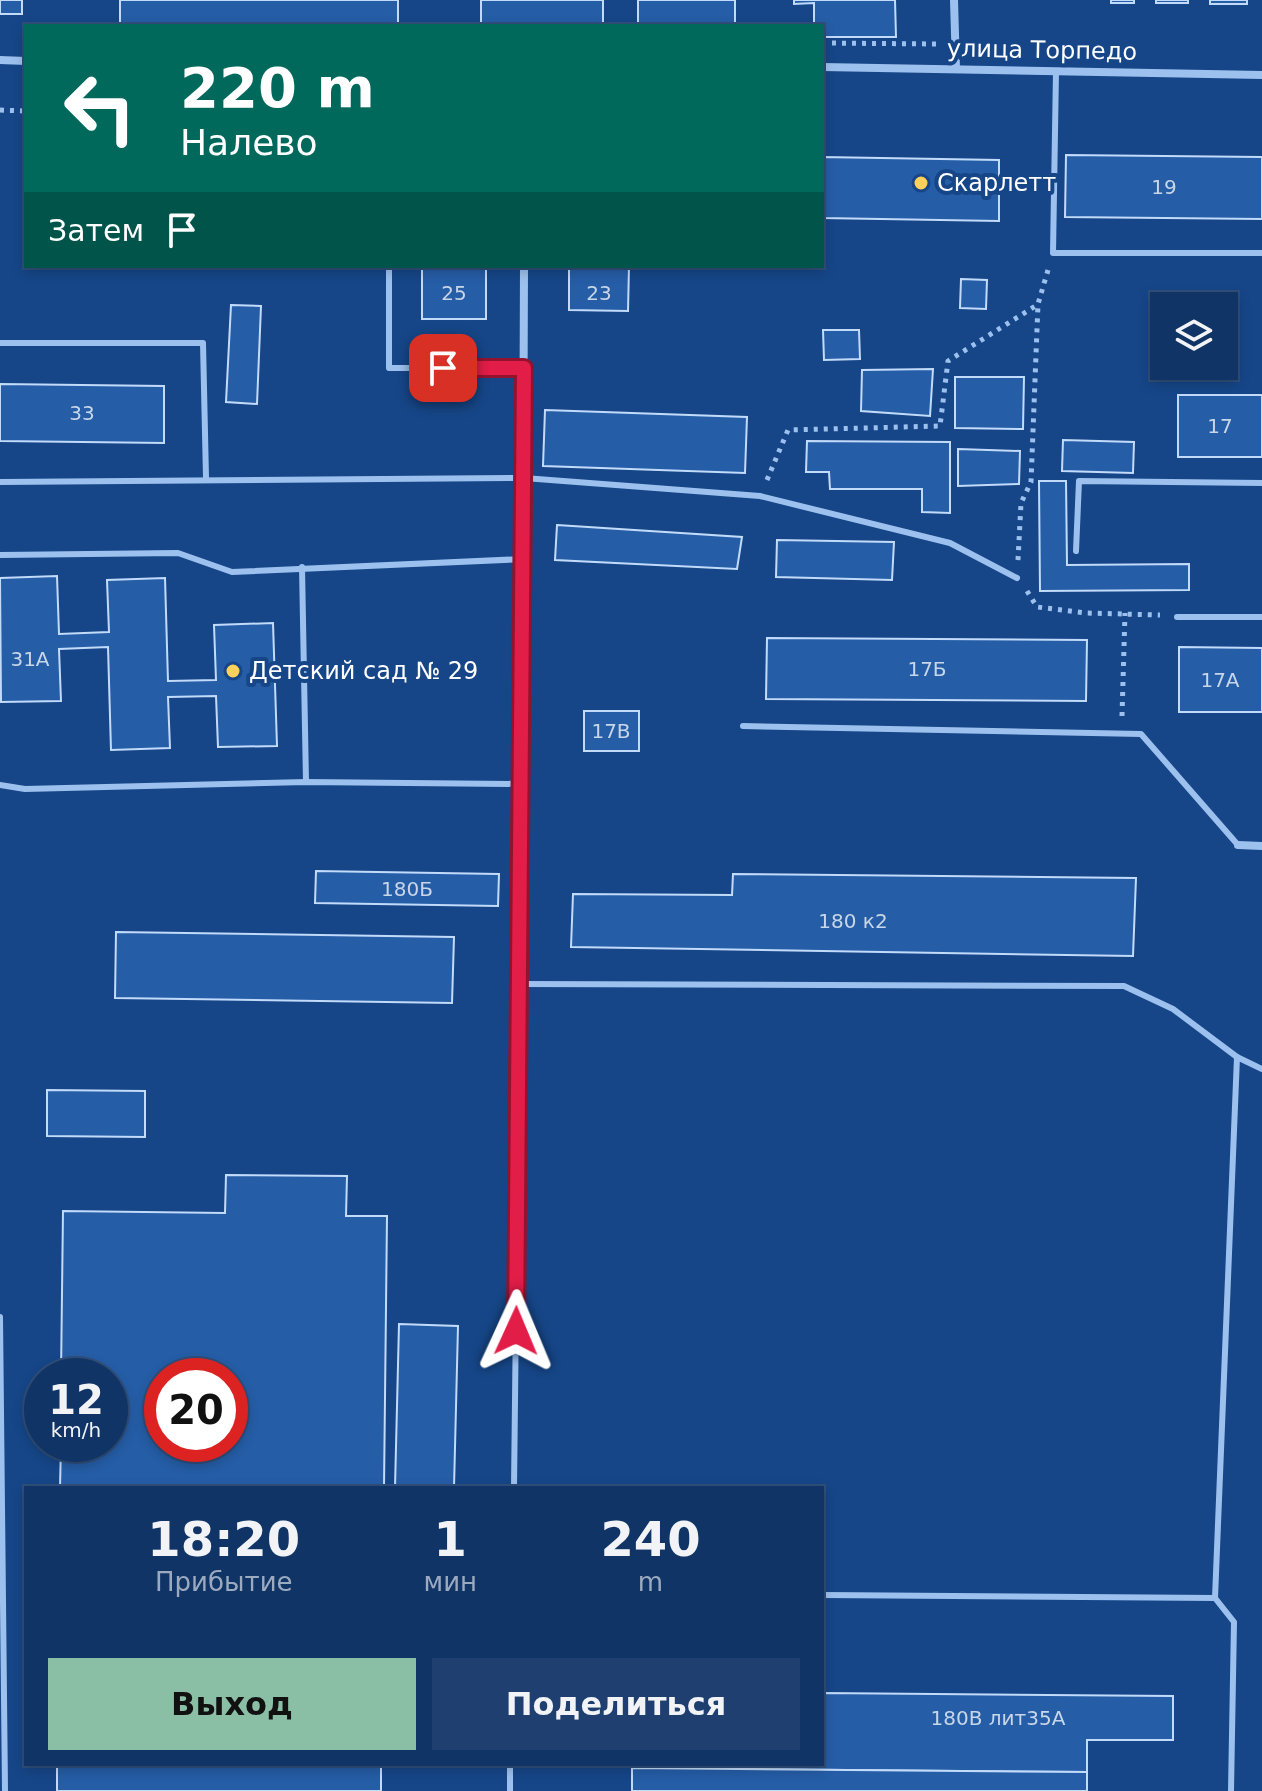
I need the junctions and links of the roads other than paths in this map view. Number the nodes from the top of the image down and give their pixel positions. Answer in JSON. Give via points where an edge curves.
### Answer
{"nodes":[{"id":1,"x":954,"y":0,"type":"edge"},
{"id":2,"x":0,"y":60,"type":"edge"},
{"id":3,"x":24,"y":61,"type":"edge"},
{"id":4,"x":824,"y":67,"type":"edge"},
{"id":5,"x":956,"y":68,"type":"junction"},
{"id":6,"x":1056,"y":71,"type":"junction"},
{"id":7,"x":1262,"y":75,"type":"edge"},
{"id":8,"x":1262,"y":253,"type":"edge"},
{"id":9,"x":389,"y":268,"type":"edge"},
{"id":10,"x":524,"y":268,"type":"edge"},
{"id":11,"x":0,"y":343,"type":"edge"},
{"id":12,"x":524,"y":368,"type":"junction"},
{"id":13,"x":206,"y":478,"type":"junction"},
{"id":14,"x":524,"y":478,"type":"junction"},
{"id":15,"x":0,"y":482,"type":"edge"},
{"id":16,"x":1262,"y":483,"type":"edge"},
{"id":17,"x":1076,"y":551,"type":"dead end"},
{"id":18,"x":0,"y":555,"type":"edge"},
{"id":19,"x":524,"y":559,"type":"junction"},
{"id":20,"x":302,"y":567,"type":"junction"},
{"id":21,"x":1017,"y":578,"type":"road end"},
{"id":22,"x":1177,"y":617,"type":"road end"},
{"id":23,"x":1262,"y":617,"type":"edge"},
{"id":24,"x":743,"y":726,"type":"dead end"},
{"id":25,"x":306,"y":782,"type":"junction"},
{"id":26,"x":522,"y":784,"type":"junction"},
{"id":27,"x":0,"y":785,"type":"edge"},
{"id":28,"x":1238,"y":845,"type":"joint"},
{"id":29,"x":1262,"y":846,"type":"edge"},
{"id":30,"x":520,"y":984,"type":"junction"},
{"id":31,"x":1237,"y":1057,"type":"junction"},
{"id":32,"x":1262,"y":1069,"type":"edge"},
{"id":33,"x":0,"y":1317,"type":"edge"},
{"id":34,"x":1,"y":1435,"type":"edge"},
{"id":35,"x":514,"y":1486,"type":"edge"},
{"id":36,"x":824,"y":1595,"type":"edge"},
{"id":37,"x":1215,"y":1598,"type":"junction"},
{"id":38,"x":510,"y":1766,"type":"edge"},
{"id":39,"x":5,"y":1791,"type":"edge"},
{"id":40,"x":510,"y":1791,"type":"edge"},
{"id":41,"x":1231,"y":1791,"type":"edge"}],
"edges":[{"from":1,"to":5,"type":"street"},
{"from":2,"to":3,"type":"street"},
{"from":4,"to":5,"type":"street","name":"улица Торпедо"},
{"from":5,"to":6,"type":"street","name":"улица Торпедо"},
{"from":6,"to":7,"type":"street","name":"улица Торпедо"},
{"from":6,"to":8,"type":"lane","via":[[1053,253]]},
{"from":9,"to":12,"type":"lane","via":[[389,368]]},
{"from":10,"to":12,"type":"street"},
{"from":11,"to":13,"type":"lane","via":[[203,343]]},
{"from":12,"to":14,"type":"street"},
{"from":13,"to":14,"type":"lane"},
{"from":13,"to":15,"type":"lane"},
{"from":14,"to":19,"type":"street"},
{"from":14,"to":21,"type":"lane","via":[[760,496],[950,543]]},
{"from":16,"to":17,"type":"lane","via":[[1079,481]]},
{"from":18,"to":20,"type":"lane","via":[[178,553],[232,572]]},
{"from":19,"to":20,"type":"lane"},
{"from":19,"to":26,"type":"street"},
{"from":20,"to":25,"type":"lane"},
{"from":22,"to":23,"type":"lane"},
{"from":24,"to":28,"type":"lane","via":[[1141,734]]},
{"from":25,"to":26,"type":"lane"},
{"from":25,"to":27,"type":"lane","via":[[25,789]]},
{"from":26,"to":30,"type":"lane"},
{"from":28,"to":29,"type":"street"},
{"from":30,"to":31,"type":"lane","via":[[1124,986],[1173,1009]]},
{"from":30,"to":35,"type":"lane"},
{"from":31,"to":32,"type":"lane"},
{"from":31,"to":37,"type":"lane"},
{"from":33,"to":34,"type":"lane"},
{"from":34,"to":39,"type":"lane"},
{"from":36,"to":37,"type":"lane"},
{"from":37,"to":41,"type":"lane","via":[[1234,1622]]},
{"from":38,"to":40,"type":"lane"}]}
